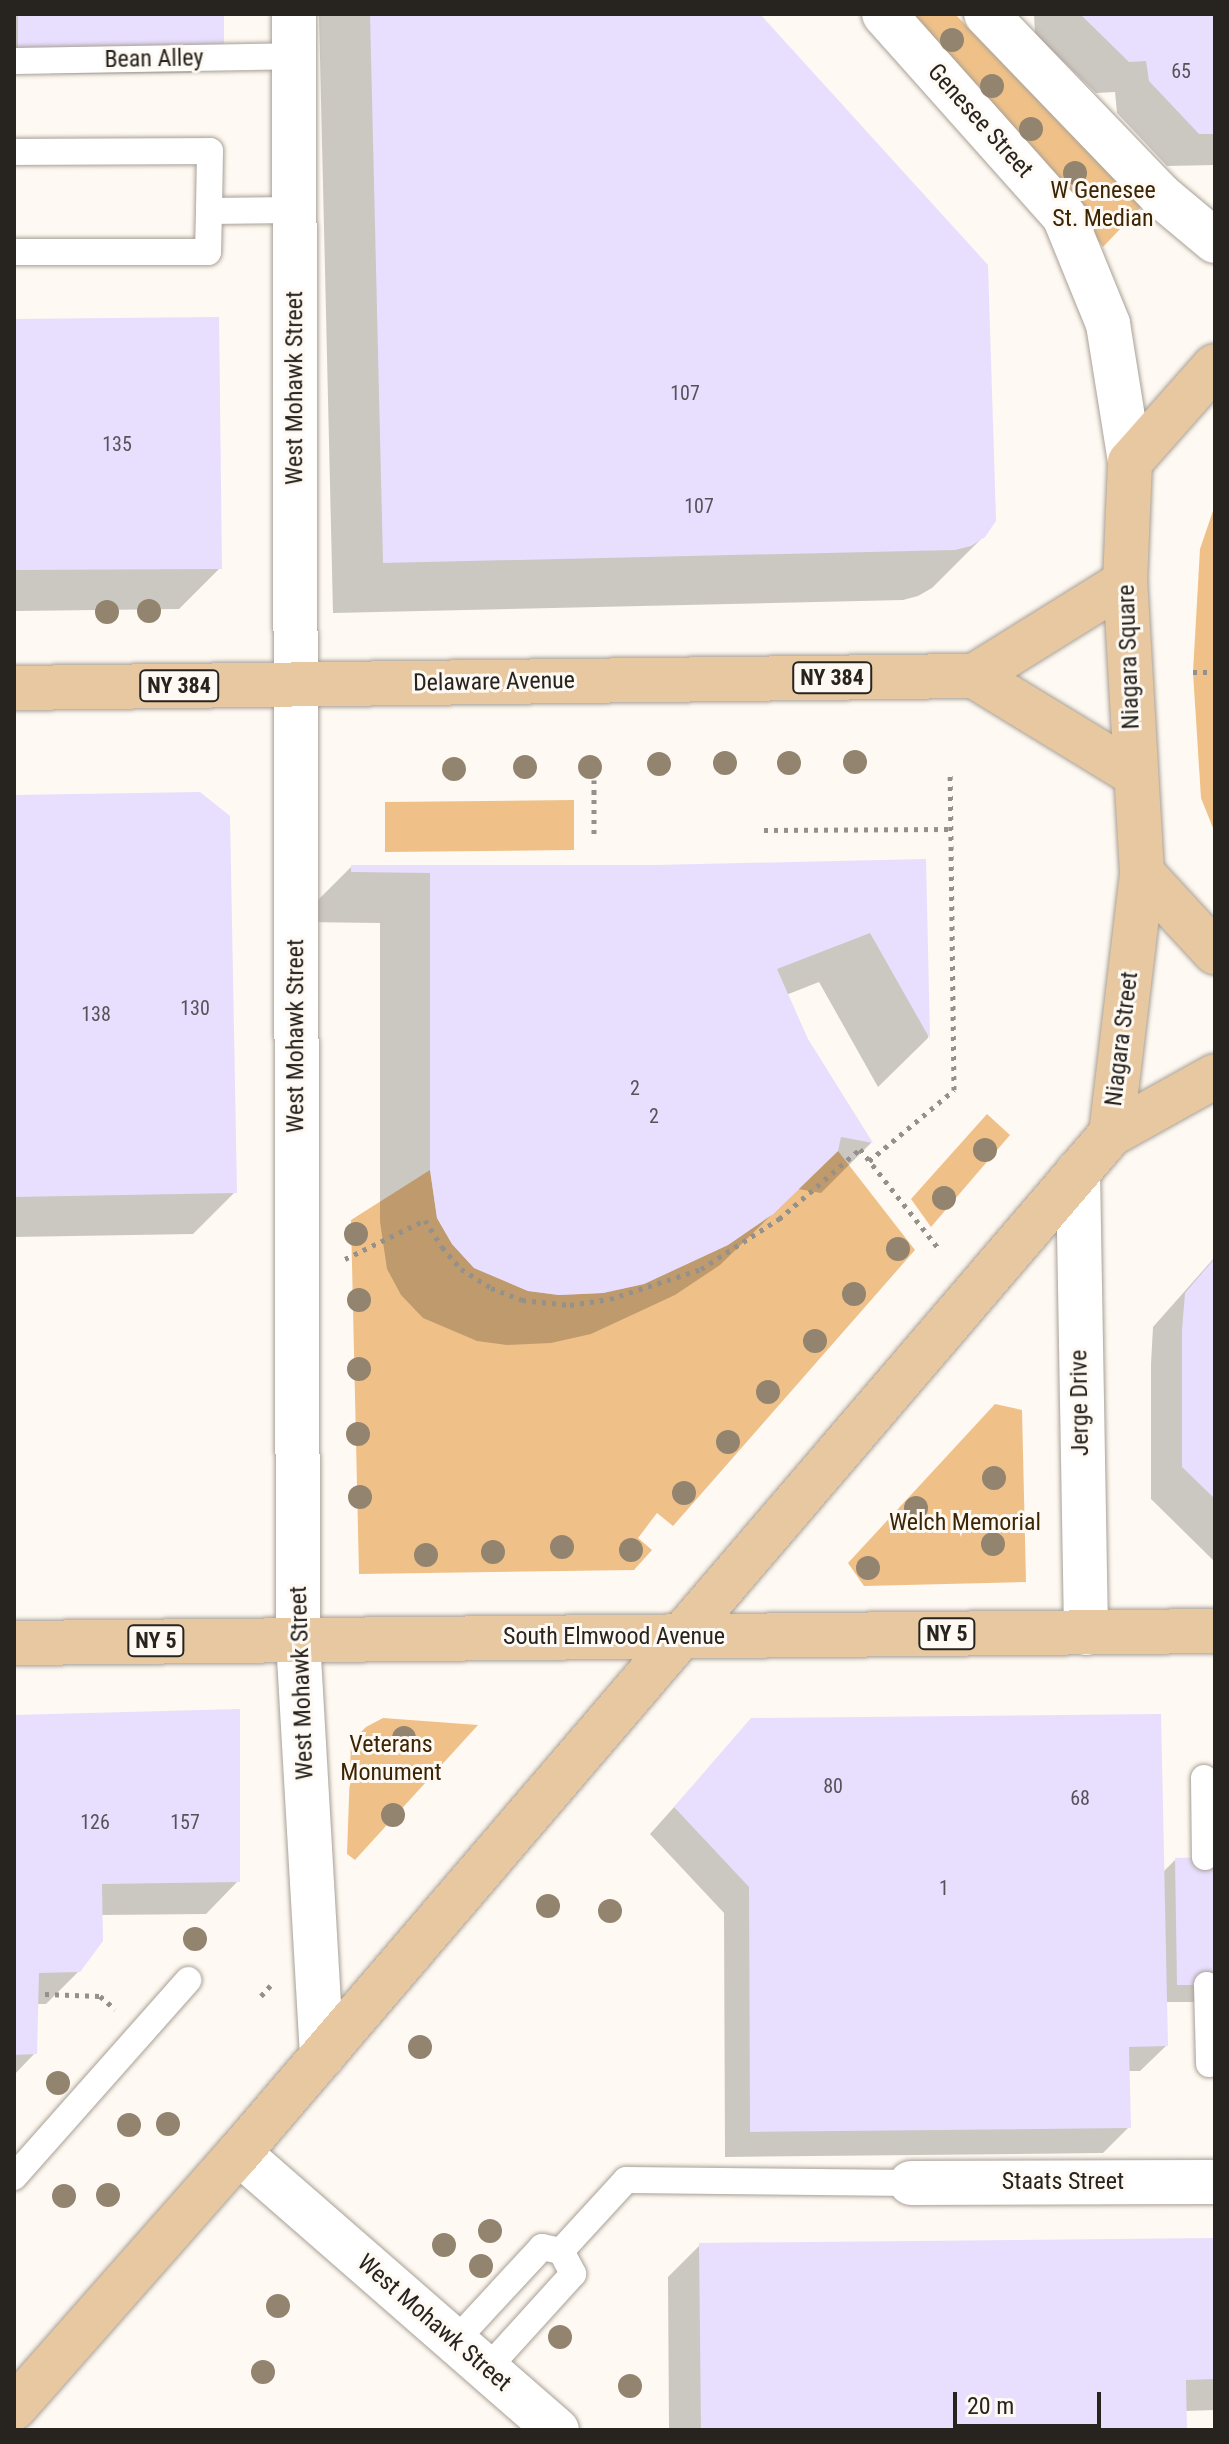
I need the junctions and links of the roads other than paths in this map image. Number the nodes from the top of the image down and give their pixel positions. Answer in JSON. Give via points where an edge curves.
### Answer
{"nodes":[{"id":1,"x":884,"y":14,"type":"edge"},
{"id":2,"x":986,"y":14,"type":"edge"},
{"id":3,"x":294,"y":35,"type":"edge"},
{"id":4,"x":14,"y":61,"type":"edge"},
{"id":5,"x":14,"y":152,"type":"edge"},
{"id":6,"x":294,"y":210,"type":"junction"},
{"id":7,"x":209,"y":211,"type":"junction"},
{"id":8,"x":1215,"y":241,"type":"edge"},
{"id":9,"x":14,"y":252,"type":"edge"},
{"id":10,"x":1215,"y":366,"type":"edge"},
{"id":11,"x":1130,"y":462,"type":"junction"},
{"id":12,"x":1125,"y":582,"type":"junction"},
{"id":13,"x":974,"y":676,"type":"junction"},
{"id":14,"x":296,"y":685,"type":"junction"},
{"id":15,"x":14,"y":688,"type":"edge"},
{"id":16,"x":1133,"y":773,"type":"junction"},
{"id":17,"x":1142,"y":873,"type":"junction"},
{"id":18,"x":1215,"y":952,"type":"edge"},
{"id":19,"x":1215,"y":1076,"type":"edge"},
{"id":20,"x":1111,"y":1134,"type":"junction"},
{"id":21,"x":1078,"y":1172,"type":"junction"},
{"id":22,"x":1215,"y":1631,"type":"edge"},
{"id":23,"x":1086,"y":1633,"type":"junction"},
{"id":24,"x":679,"y":1636,"type":"junction"},
{"id":25,"x":298,"y":1640,"type":"junction"},
{"id":26,"x":14,"y":1643,"type":"edge"},
{"id":27,"x":1204,"y":1778,"type":"dead end"},
{"id":28,"x":1205,"y":1857,"type":"dead end"},
{"id":29,"x":188,"y":1980,"type":"dead end"},
{"id":30,"x":1207,"y":1985,"type":"dead end"},
{"id":31,"x":322,"y":2056,"type":"junction"},
{"id":32,"x":1209,"y":2064,"type":"dead end"},
{"id":33,"x":239,"y":2153,"type":"junction"},
{"id":34,"x":14,"y":2177,"type":"edge"},
{"id":35,"x":1215,"y":2182,"type":"edge"},
{"id":36,"x":911,"y":2183,"type":"joint"},
{"id":37,"x":561,"y":2251,"type":"junction"},
{"id":38,"x":455,"y":2341,"type":"junction"},
{"id":39,"x":487,"y":2369,"type":"junction"},
{"id":40,"x":14,"y":2408,"type":"edge"},
{"id":41,"x":557,"y":2430,"type":"edge"}],
"edges":[{"from":1,"to":11,"type":"street","name":"Genesee Street","via":[[1064,216],[1108,324]]},
{"from":2,"to":8,"type":"street","via":[[1160,195]]},
{"from":3,"to":4,"type":"lane","name":"Bean Alley"},
{"from":3,"to":6,"type":"street","name":"West Mohawk Street"},
{"from":5,"to":7,"type":"lane","via":[[210,151]]},
{"from":6,"to":7,"type":"lane"},
{"from":6,"to":14,"type":"street","name":"West Mohawk Street"},
{"from":7,"to":9,"type":"lane","via":[[208,252]]},
{"from":10,"to":11,"type":"main road"},
{"from":11,"to":12,"type":"main road","name":"Niagara Square"},
{"from":12,"to":13,"type":"main road"},
{"from":12,"to":16,"type":"main road","name":"Niagara Square"},
{"from":13,"to":14,"type":"main road","name":"Delaware Avenue","number":"NY 384"},
{"from":13,"to":16,"type":"main road"},
{"from":14,"to":15,"type":"main road","name":"Delaware Avenue","number":"NY 384"},
{"from":14,"to":25,"type":"street","name":"West Mohawk Street"},
{"from":16,"to":17,"type":"main road","name":"Niagara Square"},
{"from":17,"to":18,"type":"main road"},
{"from":17,"to":20,"type":"main road","name":"Niagara Street"},
{"from":19,"to":20,"type":"main road","name":"Niagara Street"},
{"from":20,"to":21,"type":"main road"},
{"from":21,"to":23,"type":"street","name":"Jerge Drive"},
{"from":21,"to":24,"type":"main road"},
{"from":22,"to":23,"type":"main road","name":"South Elmwood Avenue","number":"NY 5"},
{"from":23,"to":24,"type":"main road","name":"South Elmwood Avenue","number":"NY 5"},
{"from":24,"to":25,"type":"main road","name":"South Elmwood Avenue","number":"NY 5"},
{"from":24,"to":31,"type":"main road"},
{"from":25,"to":26,"type":"main road","name":"South Elmwood Avenue","number":"NY 5"},
{"from":25,"to":31,"type":"street","name":"West Mohawk Street"},
{"from":27,"to":28,"type":"lane"},
{"from":29,"to":34,"type":"lane"},
{"from":30,"to":32,"type":"lane"},
{"from":31,"to":33,"type":"main road"},
{"from":33,"to":38,"type":"street","name":"West Mohawk Street"},
{"from":33,"to":40,"type":"main road"},
{"from":35,"to":36,"type":"street","name":"Staats Street"},
{"from":36,"to":37,"type":"lane","via":[[626,2180]]},
{"from":37,"to":38,"type":"lane","via":[[542,2247]]},
{"from":37,"to":39,"type":"lane","via":[[573,2274]]},
{"from":38,"to":39,"type":"street","name":"West Mohawk Street"},
{"from":39,"to":41,"type":"street","name":"West Mohawk Street"}]}
